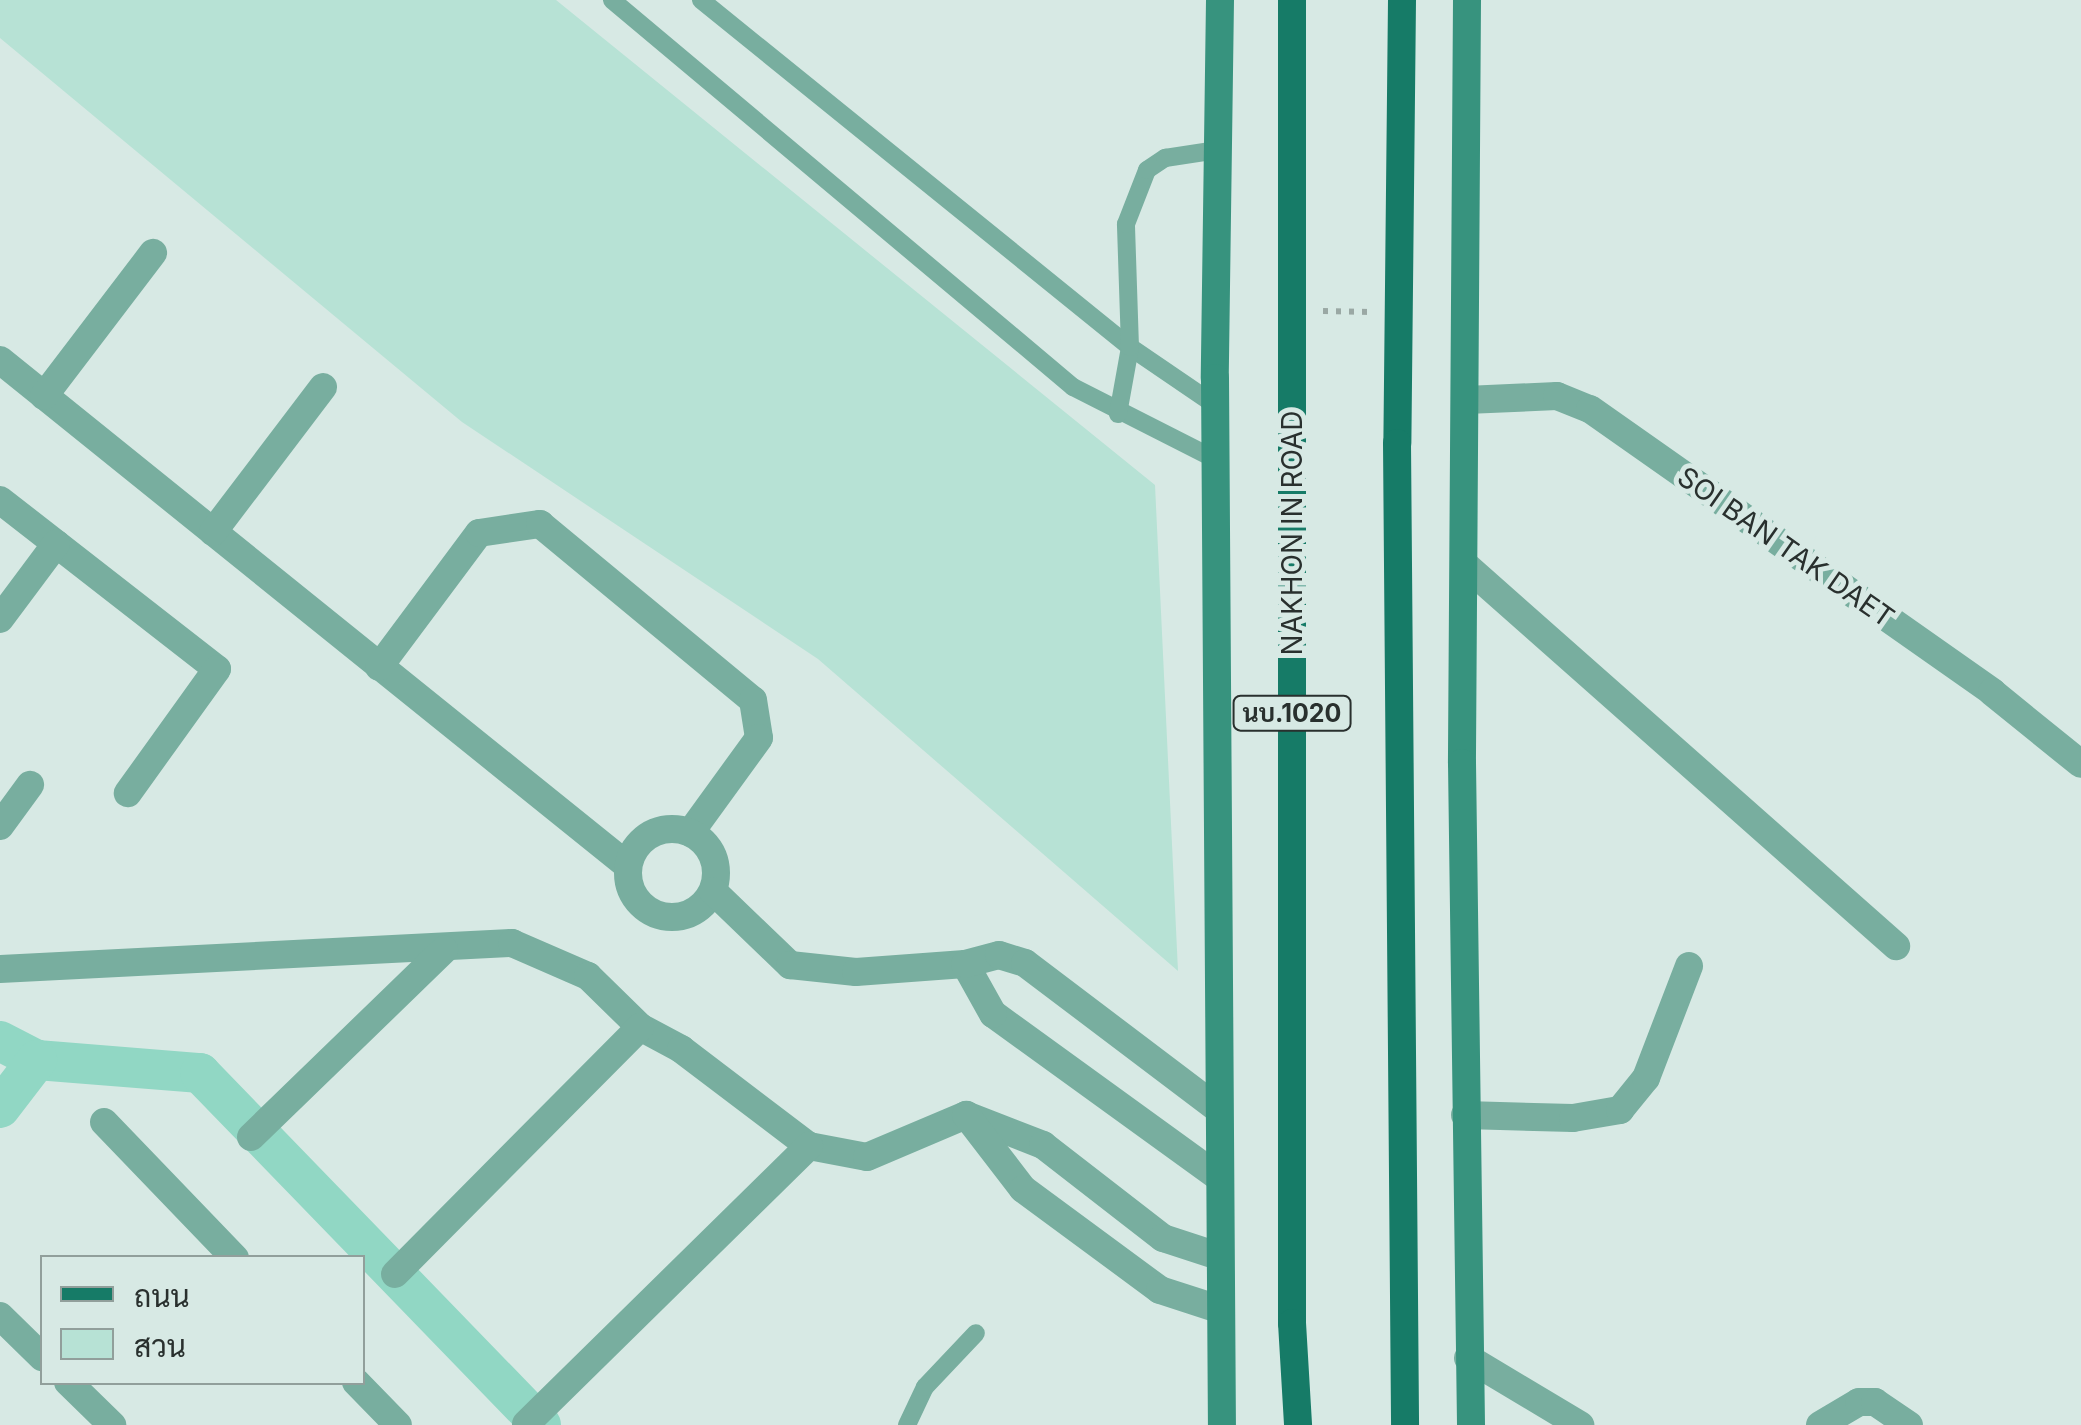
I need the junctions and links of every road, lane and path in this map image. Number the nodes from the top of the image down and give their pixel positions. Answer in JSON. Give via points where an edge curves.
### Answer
{"nodes":[{"id":1,"x":612,"y":0,"type":"edge"},
{"id":2,"x":700,"y":0,"type":"edge"},
{"id":3,"x":1220,"y":0,"type":"edge"},
{"id":4,"x":1292,"y":0,"type":"edge"},
{"id":5,"x":1402,"y":0,"type":"edge"},
{"id":6,"x":1467,"y":0,"type":"edge"},
{"id":7,"x":1218,"y":150,"type":"junction"},
{"id":8,"x":153,"y":253,"type":"dead end"},
{"id":9,"x":1302,"y":310,"type":"dead end"},
{"id":10,"x":1382,"y":312,"type":"dead end"},
{"id":11,"x":1130,"y":347,"type":"junction"},
{"id":12,"x":0,"y":360,"type":"edge"},
{"id":13,"x":323,"y":387,"type":"dead end"},
{"id":14,"x":44,"y":396,"type":"junction"},
{"id":15,"x":1466,"y":400,"type":"junction"},
{"id":16,"x":1215,"y":405,"type":"junction"},
{"id":17,"x":1118,"y":414,"type":"junction"},
{"id":18,"x":1215,"y":459,"type":"junction"},
{"id":19,"x":0,"y":500,"type":"edge"},
{"id":20,"x":212,"y":532,"type":"junction"},
{"id":21,"x":56,"y":544,"type":"junction"},
{"id":22,"x":1464,"y":564,"type":"junction"},
{"id":23,"x":0,"y":619,"type":"edge"},
{"id":24,"x":379,"y":667,"type":"junction"},
{"id":25,"x":2081,"y":764,"type":"edge"},
{"id":26,"x":30,"y":785,"type":"dead end"},
{"id":27,"x":128,"y":793,"type":"dead end"},
{"id":28,"x":0,"y":826,"type":"edge"},
{"id":29,"x":690,"y":833,"type":"junction"},
{"id":30,"x":628,"y":866,"type":"junction"},
{"id":31,"x":713,"y":892,"type":"junction"},
{"id":32,"x":1896,"y":946,"type":"dead end"},
{"id":33,"x":444,"y":950,"type":"junction"},
{"id":34,"x":965,"y":964,"type":"junction"},
{"id":35,"x":1689,"y":966,"type":"dead end"},
{"id":36,"x":0,"y":969,"type":"edge"},
{"id":37,"x":640,"y":1028,"type":"junction"},
{"id":38,"x":1217,"y":1108,"type":"junction"},
{"id":39,"x":966,"y":1115,"type":"junction"},
{"id":40,"x":1465,"y":1115,"type":"junction"},
{"id":41,"x":104,"y":1122,"type":"dead end"},
{"id":42,"x":251,"y":1136,"type":"dead end"},
{"id":43,"x":809,"y":1146,"type":"junction"},
{"id":44,"x":1217,"y":1176,"type":"junction"},
{"id":45,"x":232,"y":1255,"type":"edge"},
{"id":46,"x":1218,"y":1256,"type":"junction"},
{"id":47,"x":395,"y":1274,"type":"dead end"},
{"id":48,"x":1218,"y":1309,"type":"junction"},
{"id":49,"x":0,"y":1316,"type":"edge"},
{"id":50,"x":976,"y":1333,"type":"dead end"},
{"id":51,"x":40,"y":1356,"type":"edge"},
{"id":52,"x":1468,"y":1358,"type":"junction"},
{"id":53,"x":71,"y":1385,"type":"edge"},
{"id":54,"x":359,"y":1385,"type":"edge"},
{"id":55,"x":526,"y":1424,"type":"edge"},
{"id":56,"x":112,"y":1425,"type":"edge"},
{"id":57,"x":398,"y":1425,"type":"edge"},
{"id":58,"x":907,"y":1425,"type":"edge"},
{"id":59,"x":1222,"y":1425,"type":"edge"},
{"id":60,"x":1298,"y":1425,"type":"edge"},
{"id":61,"x":1405,"y":1425,"type":"edge"},
{"id":62,"x":1471,"y":1425,"type":"edge"},
{"id":63,"x":1580,"y":1425,"type":"edge"},
{"id":64,"x":1820,"y":1425,"type":"edge"},
{"id":65,"x":1909,"y":1425,"type":"edge"}],
"edges":[{"from":1,"to":17,"type":"lane","via":[[1073,388]]},
{"from":2,"to":11,"type":"lane"},
{"from":3,"to":7,"type":"main road","number":"นบ.1020"},
{"from":4,"to":60,"type":"main road","name":"NAKHON IN ROAD","number":"นบ.1020","via":[[1292,1323]]},
{"from":5,"to":61,"type":"main road","via":[[1397,463]]},
{"from":6,"to":15,"type":"main road"},
{"from":7,"to":11,"type":"lane","via":[[1165,158],[1147,170],[1126,224]]},
{"from":7,"to":16,"type":"main road","number":"นบ.1020"},
{"from":8,"to":14,"type":"street"},
{"from":9,"to":10,"type":"path"},
{"from":11,"to":16,"type":"lane"},
{"from":11,"to":17,"type":"lane"},
{"from":12,"to":14,"type":"street"},
{"from":13,"to":20,"type":"street"},
{"from":14,"to":20,"type":"street"},
{"from":15,"to":22,"type":"main road"},
{"from":15,"to":25,"type":"street","name":"SOI BAN TAK DAET","via":[[1557,396],[1590,409],[1992,692]]},
{"from":16,"to":18,"type":"main road","number":"นบ.1020"},
{"from":17,"to":18,"type":"lane"},
{"from":18,"to":38,"type":"main road","number":"นบ.1020"},
{"from":19,"to":21,"type":"street"},
{"from":20,"to":24,"type":"street"},
{"from":21,"to":23,"type":"street"},
{"from":21,"to":27,"type":"street","via":[[217,670]]},
{"from":22,"to":32,"type":"street"},
{"from":22,"to":40,"type":"main road"},
{"from":24,"to":29,"type":"street","via":[[479,533],[540,524],[753,700],[759,738]]},
{"from":24,"to":30,"type":"street"},
{"from":26,"to":28,"type":"street"},
{"from":29,"to":30,"type":"street","via":[[651,834]]},
{"from":29,"to":31,"type":"street","via":[[710,851]]},
{"from":30,"to":31,"type":"street","via":[[632,894],[652,914],[694,912]]},
{"from":31,"to":34,"type":"street","via":[[790,965],[856,972]]},
{"from":33,"to":36,"type":"street"},
{"from":33,"to":37,"type":"street","via":[[512,943],[588,976]]},
{"from":33,"to":42,"type":"street"},
{"from":34,"to":38,"type":"street","via":[[999,955],[1025,963]]},
{"from":34,"to":44,"type":"street","via":[[993,1014]]},
{"from":35,"to":40,"type":"street","via":[[1646,1078],[1620,1110],[1572,1118]]},
{"from":37,"to":43,"type":"street","via":[[681,1049]]},
{"from":37,"to":47,"type":"street"},
{"from":38,"to":44,"type":"main road","number":"นบ.1020"},
{"from":39,"to":43,"type":"street","via":[[866,1157]]},
{"from":39,"to":46,"type":"street","via":[[1043,1145],[1162,1238]]},
{"from":39,"to":48,"type":"street","via":[[1024,1189],[1160,1290]]},
{"from":40,"to":52,"type":"main road"},
{"from":41,"to":45,"type":"street"},
{"from":43,"to":55,"type":"street"},
{"from":44,"to":46,"type":"main road","number":"นบ.1020"},
{"from":46,"to":48,"type":"main road","number":"นบ.1020"},
{"from":48,"to":59,"type":"main road","number":"นบ.1020"},
{"from":49,"to":51,"type":"street"},
{"from":50,"to":58,"type":"lane","via":[[925,1387]]},
{"from":52,"to":62,"type":"main road"},
{"from":52,"to":63,"type":"street"},
{"from":53,"to":56,"type":"street"},
{"from":54,"to":57,"type":"street"},
{"from":64,"to":65,"type":"street","via":[[1859,1402],[1874,1402]]}]}
